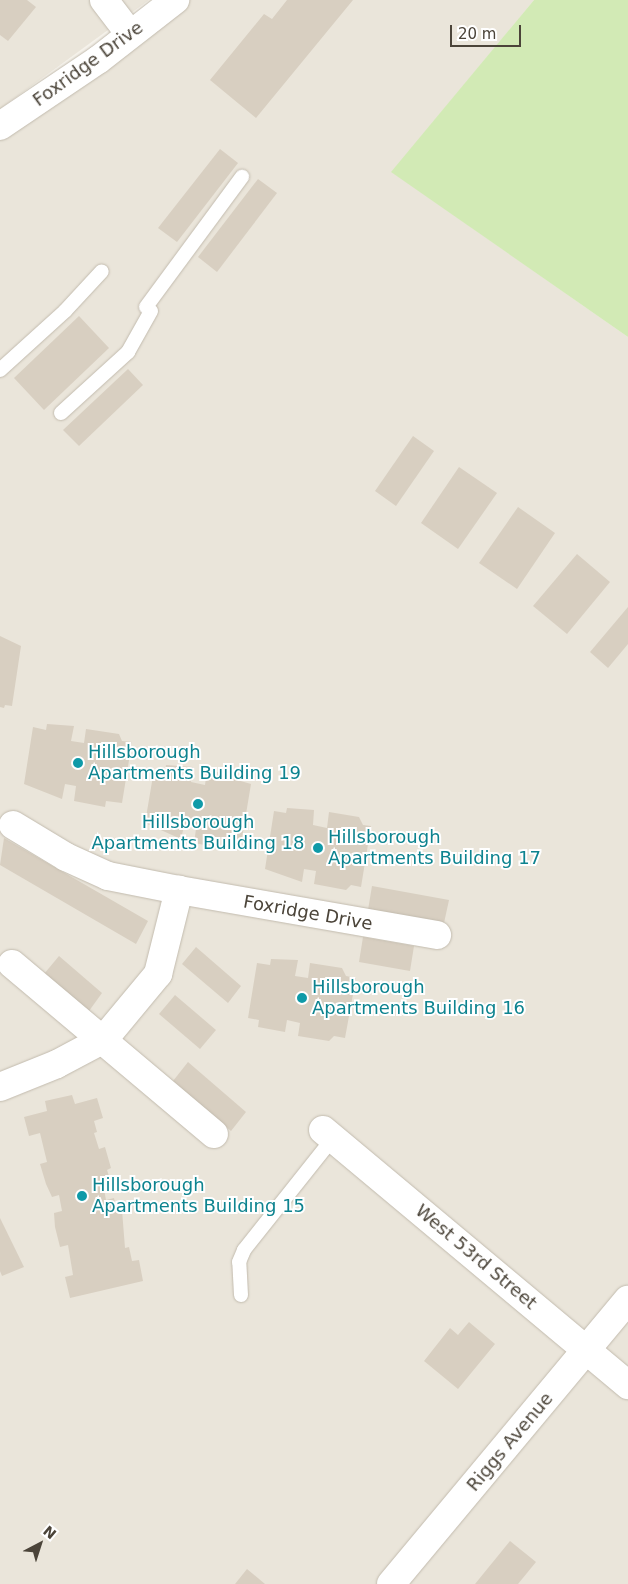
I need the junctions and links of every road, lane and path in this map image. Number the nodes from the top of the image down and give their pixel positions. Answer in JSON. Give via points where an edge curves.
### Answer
{"nodes":[{"id":1,"x":104,"y":0,"type":"edge"},
{"id":2,"x":175,"y":0,"type":"edge"},
{"id":3,"x":130,"y":34,"type":"junction"},
{"id":4,"x":0,"y":126,"type":"edge"},
{"id":5,"x":242,"y":177,"type":"dead end"},
{"id":6,"x":102,"y":271,"type":"dead end"},
{"id":7,"x":0,"y":370,"type":"edge"},
{"id":8,"x":61,"y":413,"type":"dead end"},
{"id":9,"x":13,"y":825,"type":"dead end"},
{"id":10,"x":179,"y":890,"type":"junction"},
{"id":11,"x":437,"y":935,"type":"dead end"},
{"id":12,"x":12,"y":964,"type":"dead end"},
{"id":13,"x":104,"y":1040,"type":"junction"},
{"id":14,"x":0,"y":1087,"type":"edge"},
{"id":15,"x":214,"y":1134,"type":"dead end"},
{"id":16,"x":328,"y":1134,"type":"joint"},
{"id":17,"x":241,"y":1295,"type":"dead end"},
{"id":18,"x":628,"y":1300,"type":"edge"},
{"id":19,"x":587,"y":1350,"type":"junction"},
{"id":20,"x":628,"y":1385,"type":"edge"},
{"id":21,"x":392,"y":1584,"type":"edge"}],
"edges":[{"from":1,"to":3,"type":"street"},
{"from":2,"to":3,"type":"street","name":"Foxridge Drive"},
{"from":3,"to":4,"type":"street","name":"Foxridge Drive"},
{"from":5,"to":8,"type":"lane","via":[[149,309],[128,352]]},
{"from":6,"to":7,"type":"lane","via":[[65,311]]},
{"from":9,"to":10,"type":"street","name":"Foxridge Drive","via":[[66,858],[108,876]]},
{"from":10,"to":11,"type":"street","name":"Foxridge Drive"},
{"from":10,"to":13,"type":"street","via":[[158,974]]},
{"from":12,"to":13,"type":"street"},
{"from":13,"to":14,"type":"street","via":[[57,1064]]},
{"from":13,"to":15,"type":"street"},
{"from":16,"to":17,"type":"lane","via":[[244,1250],[239,1262]]},
{"from":16,"to":19,"type":"street","name":"West 53rd Street"},
{"from":18,"to":19,"type":"street","name":"Riggs Avenue"},
{"from":19,"to":20,"type":"street","name":"West 53rd Street"},
{"from":19,"to":21,"type":"street","name":"Riggs Avenue"}]}
